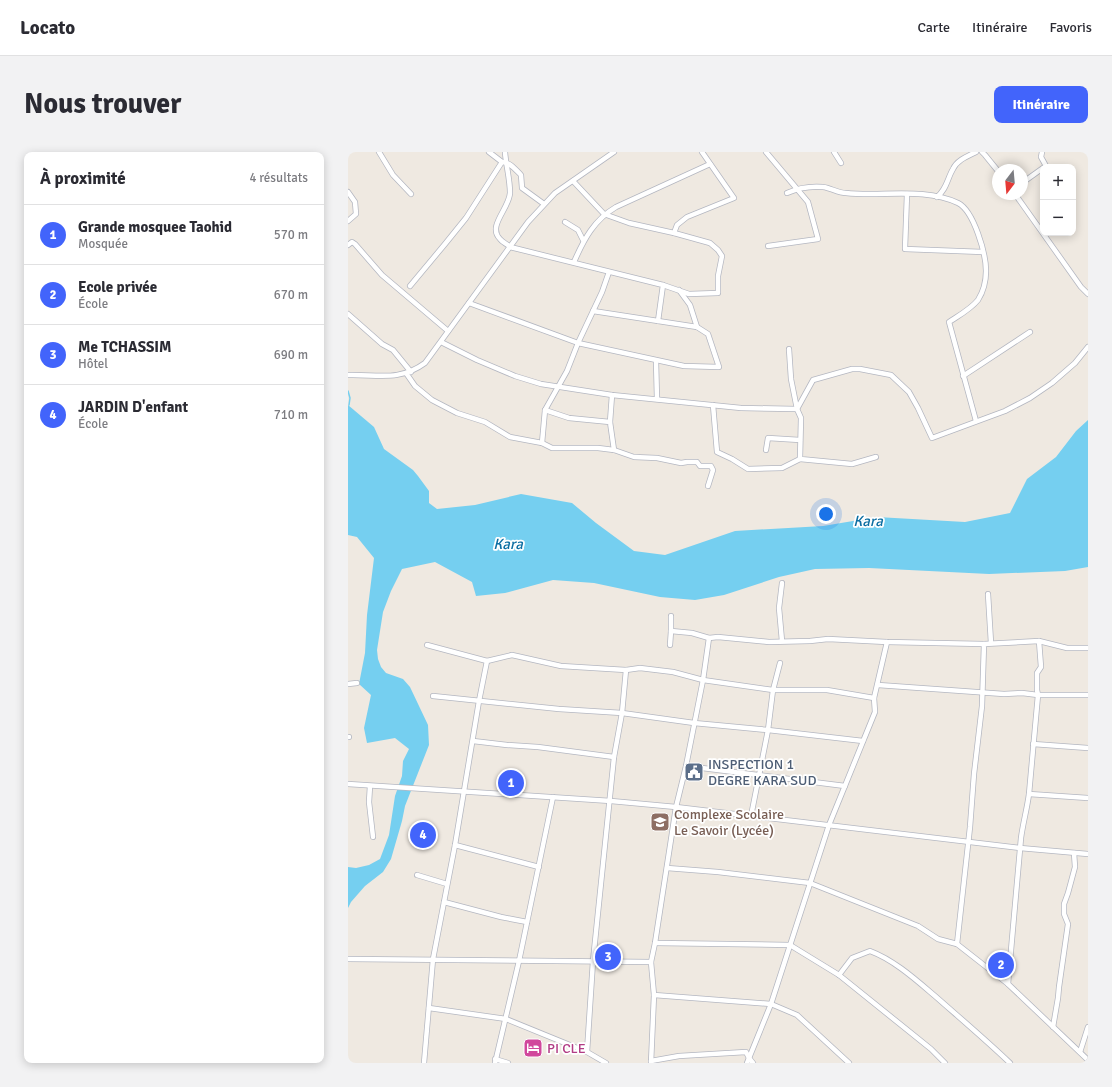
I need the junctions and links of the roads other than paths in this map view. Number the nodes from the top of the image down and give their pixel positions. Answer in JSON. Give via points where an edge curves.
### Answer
{"nodes":[{"id":1,"x":379,"y":152,"type":"edge"},
{"id":2,"x":489,"y":152,"type":"edge"},
{"id":3,"x":505,"y":152,"type":"edge"},
{"id":4,"x":614,"y":152,"type":"edge"},
{"id":5,"x":702,"y":152,"type":"edge"},
{"id":6,"x":766,"y":152,"type":"edge"},
{"id":7,"x":834,"y":152,"type":"edge"},
{"id":8,"x":976,"y":152,"type":"edge"},
{"id":9,"x":982,"y":152,"type":"edge"},
{"id":10,"x":1042,"y":152,"type":"edge"},
{"id":11,"x":504,"y":162,"type":"junction"},
{"id":12,"x":841,"y":163,"type":"dead end"},
{"id":13,"x":710,"y":164,"type":"junction"},
{"id":14,"x":992,"y":164,"type":"edge"},
{"id":15,"x":1045,"y":164,"type":"edge"},
{"id":16,"x":1040,"y":171,"type":"edge"},
{"id":17,"x":1028,"y":179,"type":"edge"},
{"id":18,"x":573,"y":181,"type":"junction"},
{"id":19,"x":796,"y":189,"type":"junction"},
{"id":20,"x":348,"y":192,"type":"edge"},
{"id":21,"x":787,"y":193,"type":"dead end"},
{"id":22,"x":411,"y":194,"type":"dead end"},
{"id":23,"x":907,"y":194,"type":"junction"},
{"id":24,"x":937,"y":197,"type":"junction"},
{"id":25,"x":1019,"y":200,"type":"edge"},
{"id":26,"x":544,"y":204,"type":"junction"},
{"id":27,"x":604,"y":214,"type":"junction"},
{"id":28,"x":348,"y":221,"type":"edge"},
{"id":29,"x":565,"y":222,"type":"dead end"},
{"id":30,"x":674,"y":233,"type":"junction"},
{"id":31,"x":584,"y":240,"type":"junction"},
{"id":32,"x":348,"y":245,"type":"edge"},
{"id":33,"x":768,"y":246,"type":"dead end"},
{"id":34,"x":510,"y":247,"type":"junction"},
{"id":35,"x":983,"y":252,"type":"junction"},
{"id":36,"x":574,"y":262,"type":"junction"},
{"id":37,"x":609,"y":272,"type":"junction"},
{"id":38,"x":663,"y":285,"type":"junction"},
{"id":39,"x":410,"y":286,"type":"dead end"},
{"id":40,"x":679,"y":290,"type":"junction"},
{"id":41,"x":1088,"y":294,"type":"edge"},
{"id":42,"x":469,"y":303,"type":"junction"},
{"id":43,"x":593,"y":312,"type":"junction"},
{"id":44,"x":348,"y":314,"type":"edge"},
{"id":45,"x":658,"y":321,"type":"junction"},
{"id":46,"x":697,"y":327,"type":"junction"},
{"id":47,"x":448,"y":330,"type":"junction"},
{"id":48,"x":1030,"y":332,"type":"dead end"},
{"id":49,"x":441,"y":342,"type":"junction"},
{"id":50,"x":578,"y":343,"type":"junction"},
{"id":51,"x":1088,"y":347,"type":"edge"},
{"id":52,"x":789,"y":349,"type":"dead end"},
{"id":53,"x":656,"y":361,"type":"junction"},
{"id":54,"x":408,"y":373,"type":"junction"},
{"id":55,"x":348,"y":375,"type":"edge"},
{"id":56,"x":963,"y":376,"type":"junction"},
{"id":57,"x":559,"y":387,"type":"junction"},
{"id":58,"x":612,"y":395,"type":"junction"},
{"id":59,"x":657,"y":399,"type":"junction"},
{"id":60,"x":713,"y":405,"type":"junction"},
{"id":61,"x":797,"y":409,"type":"junction"},
{"id":62,"x":545,"y":410,"type":"junction"},
{"id":63,"x":976,"y":421,"type":"junction"},
{"id":64,"x":610,"y":422,"type":"junction"},
{"id":65,"x":800,"y":440,"type":"junction"},
{"id":66,"x":542,"y":443,"type":"junction"},
{"id":67,"x":614,"y":450,"type":"junction"},
{"id":68,"x":766,"y":450,"type":"dead end"},
{"id":69,"x":876,"y":457,"type":"dead end"},
{"id":70,"x":800,"y":459,"type":"junction"},
{"id":71,"x":708,"y":486,"type":"dead end"},
{"id":72,"x":782,"y":583,"type":"dead end"},
{"id":73,"x":988,"y":594,"type":"dead end"},
{"id":74,"x":671,"y":616,"type":"dead end"},
{"id":75,"x":671,"y":631,"type":"junction"},
{"id":76,"x":709,"y":638,"type":"junction"},
{"id":77,"x":782,"y":641,"type":"junction"},
{"id":78,"x":1039,"y":641,"type":"junction"},
{"id":79,"x":887,"y":642,"type":"junction"},
{"id":80,"x":991,"y":643,"type":"junction"},
{"id":81,"x":984,"y":644,"type":"junction"},
{"id":82,"x":427,"y":645,"type":"dead end"},
{"id":83,"x":670,"y":645,"type":"dead end"},
{"id":84,"x":1088,"y":648,"type":"edge"},
{"id":85,"x":487,"y":661,"type":"junction"},
{"id":86,"x":780,"y":663,"type":"dead end"},
{"id":87,"x":626,"y":670,"type":"junction"},
{"id":88,"x":702,"y":680,"type":"junction"},
{"id":89,"x":356,"y":683,"type":"dead end"},
{"id":90,"x":348,"y":684,"type":"edge"},
{"id":91,"x":878,"y":685,"type":"junction"},
{"id":92,"x":774,"y":690,"type":"junction"},
{"id":93,"x":983,"y":692,"type":"junction"},
{"id":94,"x":1038,"y":695,"type":"junction"},
{"id":95,"x":433,"y":696,"type":"dead end"},
{"id":96,"x":1088,"y":696,"type":"edge"},
{"id":97,"x":874,"y":698,"type":"junction"},
{"id":98,"x":479,"y":701,"type":"junction"},
{"id":99,"x":622,"y":712,"type":"junction"},
{"id":100,"x":694,"y":723,"type":"junction"},
{"id":101,"x":768,"y":730,"type":"junction"},
{"id":102,"x":473,"y":740,"type":"junction"},
{"id":103,"x":863,"y":741,"type":"junction"},
{"id":104,"x":1033,"y":744,"type":"junction"},
{"id":105,"x":1088,"y":748,"type":"edge"},
{"id":106,"x":614,"y":757,"type":"junction"},
{"id":107,"x":686,"y":766,"type":"junction"},
{"id":108,"x":759,"y":774,"type":"junction"},
{"id":109,"x":348,"y":784,"type":"edge"},
{"id":110,"x":370,"y":786,"type":"junction"},
{"id":111,"x":845,"y":786,"type":"junction"},
{"id":112,"x":464,"y":793,"type":"junction"},
{"id":113,"x":1029,"y":794,"type":"junction"},
{"id":114,"x":553,"y":797,"type":"junction"},
{"id":115,"x":1088,"y":798,"type":"edge"},
{"id":116,"x":611,"y":801,"type":"junction"},
{"id":117,"x":676,"y":807,"type":"junction"},
{"id":118,"x":751,"y":816,"type":"junction"},
{"id":119,"x":829,"y":825,"type":"junction"},
{"id":120,"x":373,"y":837,"type":"dead end"},
{"id":121,"x":968,"y":842,"type":"junction"},
{"id":122,"x":455,"y":845,"type":"junction"},
{"id":123,"x":1020,"y":848,"type":"junction"},
{"id":124,"x":1074,"y":853,"type":"junction"},
{"id":125,"x":1088,"y":854,"type":"edge"},
{"id":126,"x":539,"y":867,"type":"junction"},
{"id":127,"x":667,"y":868,"type":"junction"},
{"id":128,"x":417,"y":875,"type":"dead end"},
{"id":129,"x":810,"y":883,"type":"junction"},
{"id":130,"x":448,"y":884,"type":"junction"},
{"id":131,"x":444,"y":902,"type":"junction"},
{"id":132,"x":527,"y":922,"type":"junction"},
{"id":133,"x":655,"y":943,"type":"junction"},
{"id":134,"x":957,"y":944,"type":"junction"},
{"id":135,"x":790,"y":945,"type":"junction"},
{"id":136,"x":348,"y":959,"type":"edge"},
{"id":137,"x":433,"y":959,"type":"junction"},
{"id":138,"x":519,"y":961,"type":"junction"},
{"id":139,"x":593,"y":961,"type":"junction"},
{"id":140,"x":650,"y":962,"type":"junction"},
{"id":141,"x":839,"y":975,"type":"junction"},
{"id":142,"x":1008,"y":984,"type":"junction"},
{"id":143,"x":654,"y":994,"type":"junction"},
{"id":144,"x":771,"y":1004,"type":"junction"},
{"id":145,"x":428,"y":1008,"type":"junction"},
{"id":146,"x":506,"y":1019,"type":"junction"},
{"id":147,"x":1053,"y":1027,"type":"junction"},
{"id":148,"x":1088,"y":1027,"type":"edge"},
{"id":149,"x":587,"y":1052,"type":"junction"},
{"id":150,"x":1080,"y":1052,"type":"junction"},
{"id":151,"x":1088,"y":1060,"type":"edge"},
{"id":152,"x":495,"y":1061,"type":"edge"},
{"id":153,"x":748,"y":1061,"type":"edge"},
{"id":154,"x":651,"y":1062,"type":"edge"},
{"id":155,"x":424,"y":1063,"type":"edge"},
{"id":156,"x":508,"y":1063,"type":"edge"},
{"id":157,"x":606,"y":1063,"type":"edge"},
{"id":158,"x":754,"y":1063,"type":"edge"},
{"id":159,"x":849,"y":1063,"type":"edge"},
{"id":160,"x":945,"y":1063,"type":"edge"},
{"id":161,"x":1010,"y":1063,"type":"edge"}],
"edges":[{"from":1,"to":22,"type":"street","via":[[393,174]]},
{"from":2,"to":11,"type":"street"},
{"from":3,"to":11,"type":"street"},
{"from":4,"to":18,"type":"street"},
{"from":5,"to":13,"type":"street"},
{"from":6,"to":19,"type":"street"},
{"from":7,"to":12,"type":"street"},
{"from":8,"to":24,"type":"street","via":[[958,162],[945,189]]},
{"from":9,"to":14,"type":"street"},
{"from":10,"to":15,"type":"street","via":[[1041,157]]},
{"from":11,"to":26,"type":"street","via":[[521,175],[522,188]]},
{"from":11,"to":34,"type":"street","via":[[509,183],[509,200],[496,229],[499,238]]},
{"from":11,"to":39,"type":"street","via":[[466,218]]},
{"from":13,"to":27,"type":"street"},
{"from":13,"to":30,"type":"street","via":[[734,198],[687,217],[677,225]]},
{"from":16,"to":17,"type":"street"},
{"from":18,"to":26,"type":"street"},
{"from":18,"to":27,"type":"street"},
{"from":19,"to":21,"type":"street"},
{"from":19,"to":23,"type":"street","via":[[823,187],[846,194]]},
{"from":19,"to":33,"type":"street","via":[[808,202],[818,239]]},
{"from":20,"to":28,"type":"street","via":[[355,202],[356,214]]},
{"from":23,"to":24,"type":"street"},
{"from":23,"to":35,"type":"street","via":[[905,249]]},
{"from":24,"to":35,"type":"street","via":[[951,200],[964,207],[973,223]]},
{"from":25,"to":41,"type":"street"},
{"from":26,"to":34,"type":"street"},
{"from":27,"to":30,"type":"street","via":[[629,224]]},
{"from":27,"to":31,"type":"street"},
{"from":29,"to":31,"type":"street","via":[[578,230]]},
{"from":30,"to":40,"type":"street","via":[[710,243],[722,256],[718,293],[688,294]]},
{"from":31,"to":36,"type":"street"},
{"from":32,"to":47,"type":"street","via":[[352,242],[382,274]]},
{"from":34,"to":36,"type":"street"},
{"from":34,"to":42,"type":"street"},
{"from":35,"to":56,"type":"street","via":[[986,271],[982,291],[977,301],[949,322]]},
{"from":36,"to":37,"type":"street"},
{"from":37,"to":38,"type":"street"},
{"from":37,"to":43,"type":"street"},
{"from":38,"to":40,"type":"street"},
{"from":38,"to":45,"type":"street"},
{"from":40,"to":46,"type":"street","via":[[690,304]]},
{"from":42,"to":47,"type":"street"},
{"from":42,"to":50,"type":"street"},
{"from":43,"to":45,"type":"street"},
{"from":43,"to":50,"type":"street"},
{"from":44,"to":54,"type":"street","via":[[382,344],[393,350]]},
{"from":45,"to":46,"type":"street"},
{"from":46,"to":53,"type":"street","via":[[708,334],[719,367],[684,366]]},
{"from":47,"to":49,"type":"street"},
{"from":48,"to":56,"type":"street"},
{"from":49,"to":54,"type":"street","via":[[424,363]]},
{"from":49,"to":57,"type":"street","via":[[515,376]]},
{"from":50,"to":53,"type":"street"},
{"from":50,"to":57,"type":"street"},
{"from":51,"to":63,"type":"street","via":[[1075,363],[1030,398],[1005,411]]},
{"from":52,"to":61,"type":"street"},
{"from":53,"to":59,"type":"street"},
{"from":54,"to":55,"type":"street","via":[[382,377]]},
{"from":54,"to":66,"type":"street","via":[[415,386],[432,400],[457,413],[485,422],[510,438]]},
{"from":56,"to":63,"type":"street"},
{"from":57,"to":58,"type":"street"},
{"from":57,"to":62,"type":"street"},
{"from":58,"to":59,"type":"street"},
{"from":58,"to":64,"type":"street"},
{"from":59,"to":60,"type":"street"},
{"from":60,"to":61,"type":"street"},
{"from":60,"to":70,"type":"street","via":[[716,452],[748,469],[782,468]]},
{"from":61,"to":63,"type":"street","via":[[813,380],[860,369],[891,375],[909,392],[932,438]]},
{"from":61,"to":65,"type":"street","via":[[801,418]]},
{"from":62,"to":64,"type":"street","via":[[569,418]]},
{"from":62,"to":66,"type":"street"},
{"from":64,"to":67,"type":"street"},
{"from":65,"to":68,"type":"street","via":[[768,438]]},
{"from":65,"to":70,"type":"street"},
{"from":66,"to":67,"type":"street","via":[[552,448]]},
{"from":67,"to":71,"type":"street","via":[[634,457],[658,458],[681,463],[697,462],[700,466],[711,466],[713,470]]},
{"from":69,"to":70,"type":"street","via":[[852,464]]},
{"from":72,"to":77,"type":"street","via":[[779,608]]},
{"from":73,"to":80,"type":"street"},
{"from":74,"to":75,"type":"street"},
{"from":75,"to":76,"type":"street"},
{"from":75,"to":83,"type":"street"},
{"from":76,"to":77,"type":"street"},
{"from":76,"to":88,"type":"street"},
{"from":77,"to":79,"type":"street","via":[[828,639]]},
{"from":78,"to":80,"type":"street"},
{"from":78,"to":84,"type":"street","via":[[1067,648]]},
{"from":78,"to":94,"type":"street","via":[[1041,667],[1037,673]]},
{"from":79,"to":81,"type":"street"},
{"from":79,"to":91,"type":"street"},
{"from":80,"to":81,"type":"street"},
{"from":81,"to":93,"type":"street"},
{"from":82,"to":85,"type":"street"},
{"from":85,"to":87,"type":"street","via":[[512,656],[561,666]]},
{"from":85,"to":98,"type":"street"},
{"from":86,"to":92,"type":"street"},
{"from":87,"to":88,"type":"street","via":[[640,668],[673,672]]},
{"from":87,"to":99,"type":"street"},
{"from":88,"to":92,"type":"street"},
{"from":88,"to":100,"type":"street"},
{"from":89,"to":90,"type":"street"},
{"from":91,"to":93,"type":"street"},
{"from":91,"to":97,"type":"street"},
{"from":92,"to":97,"type":"street","via":[[827,690]]},
{"from":92,"to":101,"type":"street"},
{"from":93,"to":94,"type":"street"},
{"from":93,"to":121,"type":"street"},
{"from":94,"to":96,"type":"street"},
{"from":94,"to":104,"type":"street"},
{"from":95,"to":98,"type":"street"},
{"from":97,"to":103,"type":"street","via":[[875,712]]},
{"from":98,"to":99,"type":"street"},
{"from":98,"to":102,"type":"street"},
{"from":99,"to":100,"type":"street"},
{"from":99,"to":106,"type":"street"},
{"from":100,"to":101,"type":"street"},
{"from":100,"to":107,"type":"street"},
{"from":101,"to":103,"type":"street"},
{"from":101,"to":108,"type":"street"},
{"from":102,"to":106,"type":"street"},
{"from":102,"to":112,"type":"street"},
{"from":103,"to":111,"type":"street"},
{"from":104,"to":105,"type":"street"},
{"from":104,"to":113,"type":"street"},
{"from":106,"to":116,"type":"street"},
{"from":107,"to":108,"type":"street"},
{"from":107,"to":117,"type":"street"},
{"from":108,"to":111,"type":"street"},
{"from":108,"to":118,"type":"street"},
{"from":109,"to":110,"type":"street"},
{"from":110,"to":112,"type":"street"},
{"from":110,"to":120,"type":"street"},
{"from":111,"to":119,"type":"street"},
{"from":112,"to":114,"type":"street"},
{"from":112,"to":122,"type":"street"},
{"from":113,"to":115,"type":"street"},
{"from":113,"to":123,"type":"street"},
{"from":114,"to":116,"type":"street"},
{"from":114,"to":126,"type":"street"},
{"from":116,"to":117,"type":"street"},
{"from":116,"to":139,"type":"street"},
{"from":117,"to":118,"type":"street"},
{"from":117,"to":127,"type":"street"},
{"from":118,"to":119,"type":"street"},
{"from":119,"to":121,"type":"street"},
{"from":119,"to":129,"type":"street"},
{"from":121,"to":123,"type":"street"},
{"from":121,"to":134,"type":"street"},
{"from":122,"to":126,"type":"street"},
{"from":122,"to":130,"type":"street"},
{"from":123,"to":124,"type":"street"},
{"from":123,"to":142,"type":"street"},
{"from":124,"to":125,"type":"street"},
{"from":124,"to":147,"type":"street","via":[[1075,867],[1064,904],[1068,924]]},
{"from":126,"to":132,"type":"street"},
{"from":127,"to":129,"type":"street"},
{"from":127,"to":133,"type":"street"},
{"from":128,"to":130,"type":"street"},
{"from":129,"to":134,"type":"street","via":[[918,926],[938,940]]},
{"from":129,"to":135,"type":"street"},
{"from":130,"to":131,"type":"street"},
{"from":131,"to":132,"type":"street"},
{"from":131,"to":137,"type":"street"},
{"from":132,"to":138,"type":"street"},
{"from":133,"to":135,"type":"street"},
{"from":133,"to":140,"type":"street"},
{"from":134,"to":142,"type":"street"},
{"from":135,"to":141,"type":"street"},
{"from":135,"to":144,"type":"street"},
{"from":136,"to":137,"type":"street"},
{"from":137,"to":138,"type":"street"},
{"from":137,"to":145,"type":"street"},
{"from":138,"to":139,"type":"street"},
{"from":138,"to":146,"type":"street"},
{"from":139,"to":140,"type":"street"},
{"from":139,"to":149,"type":"street"},
{"from":140,"to":143,"type":"street"},
{"from":141,"to":160,"type":"street"},
{"from":141,"to":161,"type":"street","via":[[852,958],[870,951],[879,954],[909,974]]},
{"from":142,"to":147,"type":"street"},
{"from":143,"to":144,"type":"street"},
{"from":143,"to":154,"type":"street"},
{"from":144,"to":153,"type":"street"},
{"from":144,"to":159,"type":"street","via":[[797,1015]]},
{"from":145,"to":146,"type":"street"},
{"from":145,"to":155,"type":"street"},
{"from":146,"to":149,"type":"street"},
{"from":146,"to":152,"type":"street"},
{"from":147,"to":150,"type":"street"},
{"from":148,"to":150,"type":"street"},
{"from":149,"to":157,"type":"street"},
{"from":150,"to":151,"type":"street"},
{"from":152,"to":156,"type":"street"},
{"from":153,"to":154,"type":"street","via":[[746,1052],[679,1056]]},
{"from":153,"to":158,"type":"street"}]}
